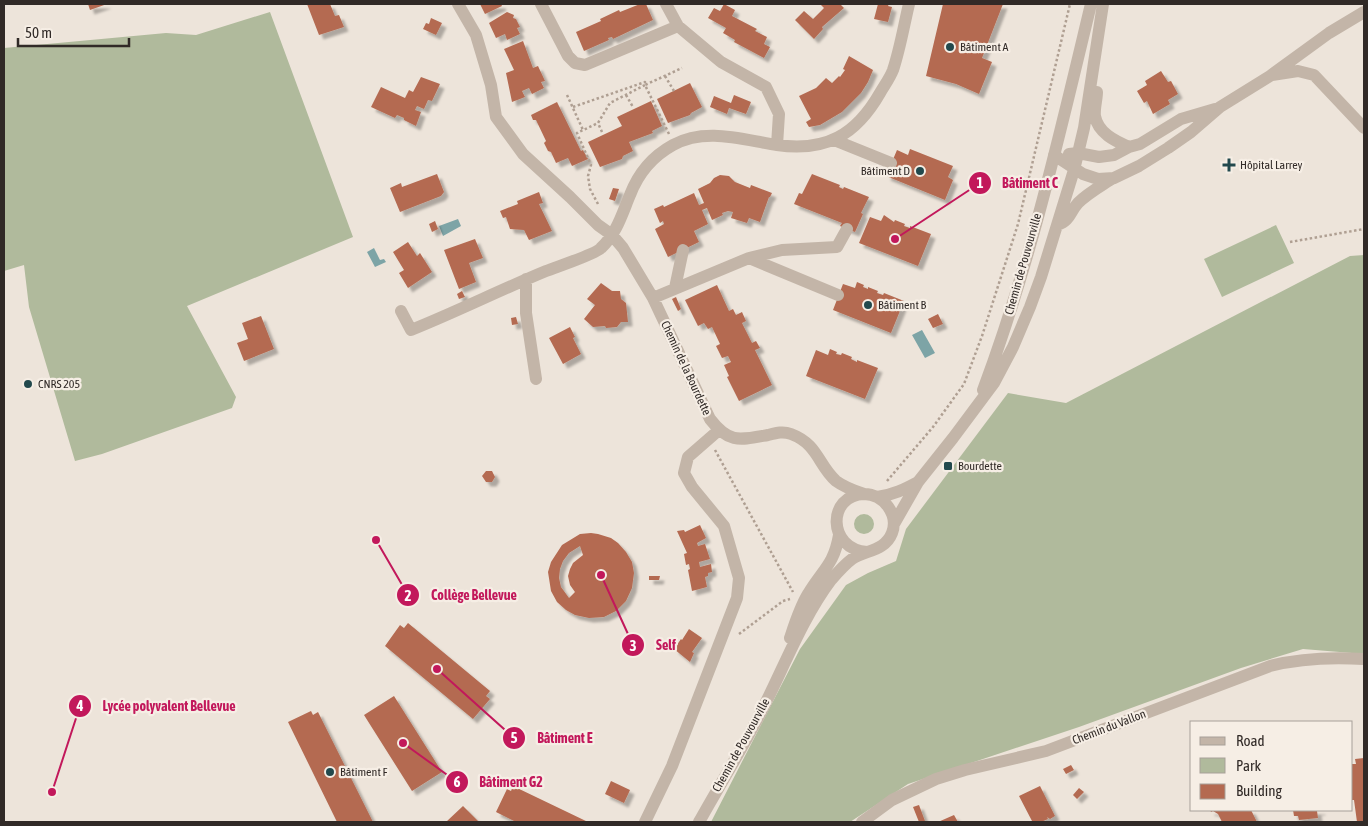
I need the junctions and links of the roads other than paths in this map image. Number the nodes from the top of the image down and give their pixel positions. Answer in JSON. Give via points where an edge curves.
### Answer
{"nodes":[{"id":1,"x":458,"y":4,"type":"edge"},
{"id":2,"x":541,"y":4,"type":"edge"},
{"id":3,"x":666,"y":4,"type":"edge"},
{"id":4,"x":909,"y":4,"type":"edge"},
{"id":5,"x":1090,"y":4,"type":"edge"},
{"id":6,"x":1103,"y":4,"type":"edge"},
{"id":7,"x":1364,"y":12,"type":"edge"},
{"id":8,"x":678,"y":26,"type":"junction"},
{"id":9,"x":1270,"y":76,"type":"junction"},
{"id":10,"x":1092,"y":79,"type":"junction"},
{"id":11,"x":1220,"y":107,"type":"junction"},
{"id":12,"x":1364,"y":128,"type":"edge"},
{"id":13,"x":834,"y":140,"type":"junction"},
{"id":14,"x":777,"y":145,"type":"junction"},
{"id":15,"x":1129,"y":147,"type":"junction"},
{"id":16,"x":1078,"y":153,"type":"junction"},
{"id":17,"x":1054,"y":155,"type":"junction"},
{"id":18,"x":891,"y":164,"type":"dead end"},
{"id":19,"x":1074,"y":170,"type":"junction"},
{"id":20,"x":1114,"y":178,"type":"junction"},
{"id":21,"x":1057,"y":226,"type":"junction"},
{"id":22,"x":847,"y":229,"type":"dead end"},
{"id":23,"x":612,"y":235,"type":"junction"},
{"id":24,"x":683,"y":250,"type":"dead end"},
{"id":25,"x":749,"y":258,"type":"junction"},
{"id":26,"x":526,"y":279,"type":"junction"},
{"id":27,"x":675,"y":288,"type":"junction"},
{"id":28,"x":838,"y":295,"type":"dead end"},
{"id":29,"x":653,"y":298,"type":"junction"},
{"id":30,"x":401,"y":311,"type":"dead end"},
{"id":31,"x":536,"y":379,"type":"dead end"},
{"id":32,"x":977,"y":406,"type":"junction"},
{"id":33,"x":719,"y":430,"type":"junction"},
{"id":34,"x":836,"y":480,"type":"junction"},
{"id":35,"x":918,"y":482,"type":"junction"},
{"id":36,"x":864,"y":494,"type":"junction"},
{"id":37,"x":878,"y":497,"type":"junction"},
{"id":38,"x":840,"y":508,"type":"junction"},
{"id":39,"x":894,"y":524,"type":"junction"},
{"id":40,"x":839,"y":535,"type":"junction"},
{"id":41,"x":866,"y":552,"type":"junction"},
{"id":42,"x":1364,"y":659,"type":"edge"},
{"id":43,"x":782,"y":668,"type":"junction"},
{"id":44,"x":645,"y":822,"type":"edge"},
{"id":45,"x":699,"y":822,"type":"edge"},
{"id":46,"x":862,"y":822,"type":"edge"}],
"edges":[{"from":1,"to":23,"type":"street","name":"Chemin de la Bourdette","via":[[476,35],[491,85],[496,117],[523,154]]},
{"from":2,"to":8,"type":"street","via":[[562,48],[574,63],[585,65]]},
{"from":3,"to":8,"type":"street"},
{"from":4,"to":13,"type":"street","via":[[893,71],[856,125]]},
{"from":5,"to":17,"type":"street","name":"Chemin de Pouvourville"},
{"from":6,"to":10,"type":"street","name":"Chemin de Pouvourville"},
{"from":7,"to":9,"type":"street"},
{"from":8,"to":14,"type":"street","via":[[721,62],[766,87],[779,114]]},
{"from":9,"to":11,"type":"street"},
{"from":9,"to":12,"type":"street","via":[[1298,71],[1314,75]]},
{"from":10,"to":15,"type":"street","via":[[1098,87],[1095,116],[1102,129],[1113,140]]},
{"from":10,"to":16,"type":"street","name":"Chemin de Pouvourville"},
{"from":11,"to":15,"type":"street","via":[[1182,120]]},
{"from":11,"to":20,"type":"street","name":"Chemin de Pouvourville","via":[[1168,148]]},
{"from":13,"to":14,"type":"street","via":[[819,145]]},
{"from":13,"to":18,"type":"street"},
{"from":14,"to":23,"type":"street","via":[[725,136],[674,144],[642,172]]},
{"from":15,"to":16,"type":"street","via":[[1114,155],[1099,157]]},
{"from":16,"to":17,"type":"street"},
{"from":16,"to":19,"type":"street","name":"Chemin de Pouvourville"},
{"from":17,"to":19,"type":"street"},
{"from":17,"to":32,"type":"street","name":"Chemin de Pouvourville","via":[[1008,315]]},
{"from":19,"to":20,"type":"street","via":[[1098,179]]},
{"from":19,"to":21,"type":"street","name":"Chemin de Pouvourville"},
{"from":20,"to":21,"type":"street","name":"Chemin de Pouvourville","via":[[1090,192],[1077,204],[1067,222]]},
{"from":21,"to":32,"type":"street","name":"Chemin de Pouvourville","via":[[1013,347],[994,383]]},
{"from":22,"to":25,"type":"street","via":[[837,247],[782,250]]},
{"from":23,"to":26,"type":"street","via":[[600,250]]},
{"from":23,"to":29,"type":"street","name":"Chemin de la Bourdette"},
{"from":24,"to":27,"type":"street"},
{"from":25,"to":27,"type":"street"},
{"from":25,"to":28,"type":"street"},
{"from":26,"to":30,"type":"street","via":[[411,330]]},
{"from":26,"to":31,"type":"street","via":[[526,314]]},
{"from":27,"to":29,"type":"street"},
{"from":29,"to":33,"type":"street","name":"Chemin de la Bourdette","via":[[710,419]]},
{"from":32,"to":35,"type":"street","name":"Chemin de Pouvourville"},
{"from":33,"to":34,"type":"street","via":[[741,440],[778,432],[794,435],[809,444]]},
{"from":33,"to":44,"type":"street","via":[[688,457],[684,473],[724,526],[739,578],[734,606],[672,766]]},
{"from":34,"to":36,"type":"street"},
{"from":34,"to":38,"type":"street"},
{"from":35,"to":37,"type":"street","name":"Chemin de Pouvourville"},
{"from":35,"to":39,"type":"street","name":"Chemin de Pouvourville"},
{"from":36,"to":37,"type":"street","name":"Chemin de Pouvourville"},
{"from":36,"to":38,"type":"street","via":[[851,498]]},
{"from":37,"to":39,"type":"street","via":[[891,511]]},
{"from":38,"to":40,"type":"street","name":"Chemin de Pouvourville","via":[[836,522]]},
{"from":39,"to":41,"type":"street","name":"Chemin de Pouvourville","via":[[888,541],[880,548]]},
{"from":40,"to":41,"type":"street","via":[[848,546]]},
{"from":40,"to":43,"type":"street","name":"Chemin de Pouvourville","via":[[832,561],[802,606]]},
{"from":41,"to":43,"type":"street","name":"Chemin de Pouvourville","via":[[841,568],[827,586]]},
{"from":42,"to":46,"type":"street","name":"Chemin du Vallon","via":[[1312,658],[1270,666],[1054,748],[936,779],[892,800]]},
{"from":43,"to":45,"type":"street","name":"Chemin de Pouvourville"}]}
